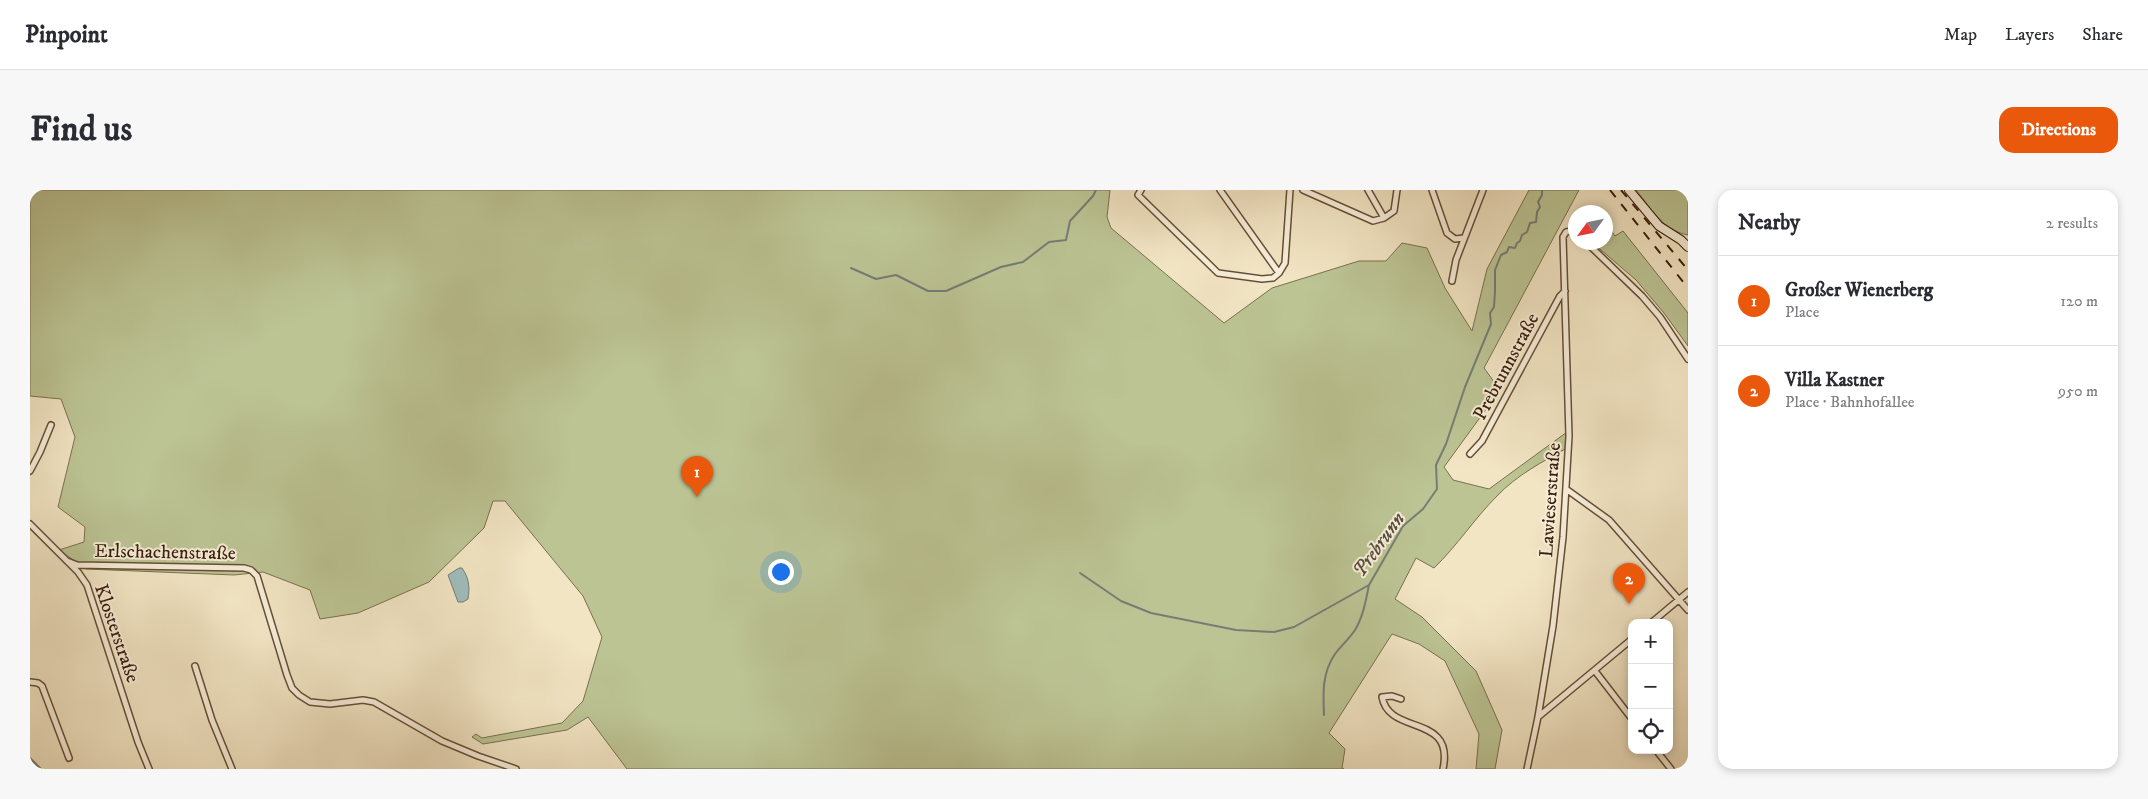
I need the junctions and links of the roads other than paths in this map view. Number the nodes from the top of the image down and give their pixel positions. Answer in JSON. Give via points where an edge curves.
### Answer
{"nodes":[{"id":1,"x":1141,"y":190,"type":"edge"},
{"id":2,"x":1220,"y":190,"type":"edge"},
{"id":3,"x":1290,"y":190,"type":"edge"},
{"id":4,"x":1303,"y":190,"type":"edge"},
{"id":5,"x":1368,"y":190,"type":"edge"},
{"id":6,"x":1397,"y":190,"type":"edge"},
{"id":7,"x":1432,"y":190,"type":"edge"},
{"id":8,"x":1483,"y":190,"type":"edge"},
{"id":9,"x":1629,"y":190,"type":"edge"},
{"id":10,"x":1384,"y":218,"type":"junction"},
{"id":11,"x":1568,"y":232,"type":"edge"},
{"id":12,"x":1464,"y":238,"type":"junction"},
{"id":13,"x":1688,"y":247,"type":"edge"},
{"id":14,"x":1594,"y":250,"type":"edge"},
{"id":15,"x":1279,"y":273,"type":"junction"},
{"id":16,"x":1452,"y":281,"type":"dead end"},
{"id":17,"x":1565,"y":291,"type":"junction"},
{"id":18,"x":1688,"y":359,"type":"edge"},
{"id":19,"x":51,"y":425,"type":"dead end"},
{"id":20,"x":1470,"y":454,"type":"dead end"},
{"id":21,"x":30,"y":472,"type":"edge"},
{"id":22,"x":1566,"y":489,"type":"junction"},
{"id":23,"x":30,"y":524,"type":"edge"},
{"id":24,"x":67,"y":562,"type":"junction"},
{"id":25,"x":1688,"y":592,"type":"edge"},
{"id":26,"x":1679,"y":599,"type":"junction"},
{"id":27,"x":1688,"y":610,"type":"edge"},
{"id":28,"x":1656,"y":619,"type":"edge"},
{"id":29,"x":1628,"y":642,"type":"edge"},
{"id":30,"x":195,"y":666,"type":"dead end"},
{"id":31,"x":1594,"y":671,"type":"junction"},
{"id":32,"x":30,"y":682,"type":"edge"},
{"id":33,"x":1401,"y":699,"type":"dead end"},
{"id":34,"x":1628,"y":713,"type":"edge"},
{"id":35,"x":1538,"y":717,"type":"junction"},
{"id":36,"x":1659,"y":754,"type":"edge"},
{"id":37,"x":69,"y":758,"type":"dead end"},
{"id":38,"x":149,"y":769,"type":"edge"},
{"id":39,"x":232,"y":769,"type":"edge"},
{"id":40,"x":516,"y":769,"type":"edge"},
{"id":41,"x":1443,"y":769,"type":"edge"},
{"id":42,"x":1527,"y":769,"type":"edge"},
{"id":43,"x":1671,"y":769,"type":"edge"}],
"edges":[{"from":1,"to":15,"type":"street","via":[[1138,195],[1218,273],[1262,279],[1273,278]]},
{"from":2,"to":15,"type":"street"},
{"from":3,"to":15,"type":"street","via":[[1285,263]]},
{"from":4,"to":10,"type":"street","via":[[1373,221]]},
{"from":5,"to":10,"type":"street"},
{"from":6,"to":10,"type":"street","via":[[1394,211]]},
{"from":7,"to":12,"type":"street","via":[[1447,233],[1456,239]]},
{"from":8,"to":12,"type":"street"},
{"from":9,"to":13,"type":"street","via":[[1659,226]]},
{"from":11,"to":17,"type":"street","name":"Lawieserstraße","via":[[1562,242]]},
{"from":12,"to":16,"type":"street"},
{"from":14,"to":18,"type":"street","via":[[1642,296]]},
{"from":17,"to":20,"type":"street","name":"Prebrunnstraße","via":[[1482,441]]},
{"from":17,"to":22,"type":"street","name":"Lawieserstraße","via":[[1570,436]]},
{"from":19,"to":21,"type":"street"},
{"from":22,"to":26,"type":"street","via":[[1609,520]]},
{"from":22,"to":35,"type":"street","name":"Lawieserstraße","via":[[1553,626]]},
{"from":23,"to":24,"type":"street","name":"Klosterstraße"},
{"from":24,"to":38,"type":"street","name":"Klosterstraße","via":[[87,585],[93,600]]},
{"from":24,"to":40,"type":"street","name":"Erlschachenstraße","via":[[77,565],[251,570],[257,576],[265,598],[292,688],[299,696],[310,702],[330,704],[374,702],[442,741]]},
{"from":25,"to":26,"type":"street"},
{"from":26,"to":27,"type":"street"},
{"from":26,"to":28,"type":"street"},
{"from":29,"to":31,"type":"street"},
{"from":30,"to":39,"type":"street"},
{"from":31,"to":34,"type":"street"},
{"from":31,"to":35,"type":"street"},
{"from":32,"to":37,"type":"street","via":[[42,686]]},
{"from":33,"to":41,"type":"street","via":[[1382,697],[1389,713],[1431,730],[1441,742],[1446,757]]},
{"from":35,"to":42,"type":"street","name":"Lawieserstraße"},
{"from":36,"to":43,"type":"street"}]}
